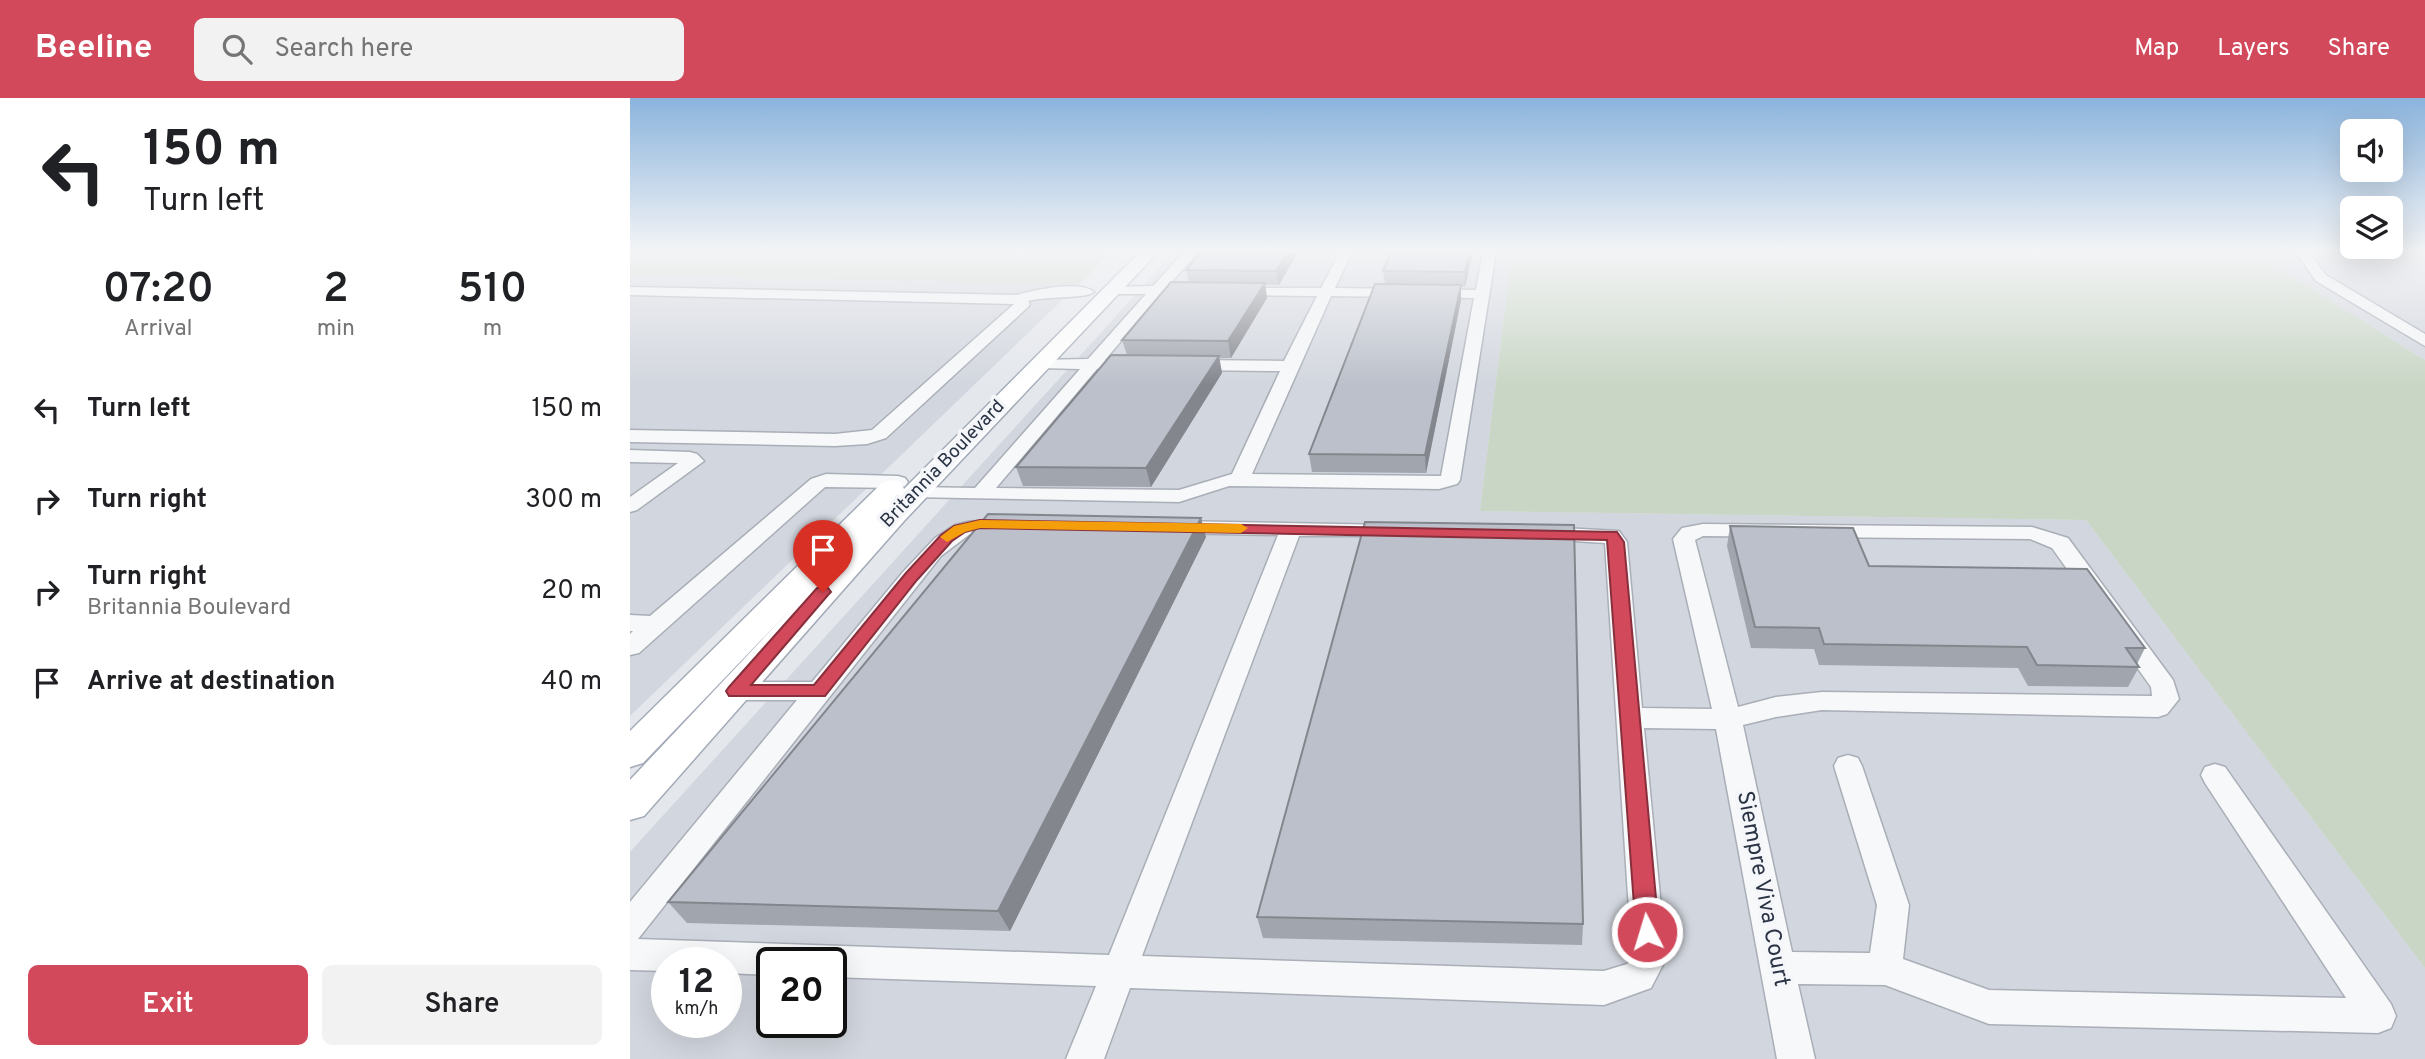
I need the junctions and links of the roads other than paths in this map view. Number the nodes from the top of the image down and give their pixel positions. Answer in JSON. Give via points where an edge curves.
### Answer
{"nodes":[{"id":1,"x":924,"y":297,"type":"edge"},
{"id":2,"x":1025,"y":297,"type":"edge"},
{"id":3,"x":1092,"y":297,"type":"edge"},
{"id":4,"x":1094,"y":297,"type":"edge"},
{"id":5,"x":1151,"y":297,"type":"edge"},
{"id":6,"x":1325,"y":297,"type":"edge"},
{"id":7,"x":1482,"y":297,"type":"edge"},
{"id":8,"x":2352,"y":297,"type":"edge"},
{"id":9,"x":1017,"y":299,"type":"junction"},
{"id":10,"x":2425,"y":341,"type":"edge"},
{"id":11,"x":1041,"y":363,"type":"junction"},
{"id":12,"x":1094,"y":364,"type":"junction"},
{"id":13,"x":1120,"y":364,"type":"edge"},
{"id":14,"x":1172,"y":365,"type":"edge"},
{"id":15,"x":1290,"y":366,"type":"junction"},
{"id":16,"x":630,"y":436,"type":"edge"},
{"id":17,"x":630,"y":456,"type":"edge"},
{"id":18,"x":1239,"y":481,"type":"junction"},
{"id":19,"x":906,"y":488,"type":"junction"},
{"id":20,"x":980,"y":494,"type":"junction"},
{"id":21,"x":630,"y":506,"type":"edge"},
{"id":22,"x":1034,"y":525,"type":"edge"},
{"id":23,"x":1142,"y":527,"type":"edge"},
{"id":24,"x":1291,"y":529,"type":"junction"},
{"id":25,"x":1415,"y":531,"type":"edge"},
{"id":26,"x":1511,"y":533,"type":"edge"},
{"id":27,"x":630,"y":623,"type":"edge"},
{"id":28,"x":656,"y":624,"type":"junction"},
{"id":29,"x":630,"y":647,"type":"edge"},
{"id":30,"x":735,"y":691,"type":"junction"},
{"id":31,"x":819,"y":691,"type":"junction"},
{"id":32,"x":1630,"y":718,"type":"junction"},
{"id":33,"x":1728,"y":719,"type":"junction"},
{"id":34,"x":630,"y":753,"type":"edge"},
{"id":35,"x":1848,"y":766,"type":"dead end"},
{"id":36,"x":2216,"y":775,"type":"dead end"},
{"id":37,"x":630,"y":805,"type":"edge"},
{"id":38,"x":630,"y":927,"type":"edge"},
{"id":39,"x":630,"y":954,"type":"edge"},
{"id":40,"x":1777,"y":968,"type":"junction"},
{"id":41,"x":1885,"y":969,"type":"junction"},
{"id":42,"x":1119,"y":971,"type":"junction"},
{"id":43,"x":1085,"y":1059,"type":"edge"},
{"id":44,"x":1796,"y":1059,"type":"edge"}],
"edges":[{"from":1,"to":9,"type":"street"},
{"from":2,"to":9,"type":"street"},
{"from":3,"to":19,"type":"main road","name":"Britannia Boulevard"},
{"from":4,"to":11,"type":"main road","name":"Britannia Boulevard"},
{"from":5,"to":12,"type":"lane"},
{"from":6,"to":15,"type":"street"},
{"from":7,"to":18,"type":"street","via":[[1450,480]]},
{"from":8,"to":10,"type":"lane"},
{"from":9,"to":16,"type":"street","via":[[1023,304],[879,434],[835,440]]},
{"from":11,"to":12,"type":"street"},
{"from":11,"to":19,"type":"main road","name":"Britannia Boulevard"},
{"from":12,"to":13,"type":"street"},
{"from":12,"to":20,"type":"lane"},
{"from":14,"to":15,"type":"street"},
{"from":15,"to":18,"type":"street"},
{"from":17,"to":21,"type":"lane","via":[[690,457],[694,461]]},
{"from":18,"to":20,"type":"street","via":[[1217,482],[1179,496]]},
{"from":19,"to":20,"type":"street"},
{"from":19,"to":28,"type":"street","via":[[826,480],[818,484]]},
{"from":19,"to":30,"type":"main road","name":"Britannia Boulevard","via":[[823,592]]},
{"from":19,"to":34,"type":"main road","name":"Britannia Boulevard"},
{"from":22,"to":31,"type":"street","via":[[980,524],[947,538]]},
{"from":23,"to":24,"type":"street"},
{"from":24,"to":25,"type":"street"},
{"from":24,"to":42,"type":"street"},
{"from":26,"to":32,"type":"street","via":[[1594,534],[1611,536],[1616,542]]},
{"from":27,"to":28,"type":"street"},
{"from":28,"to":29,"type":"street"},
{"from":30,"to":31,"type":"street"},
{"from":30,"to":37,"type":"main road","name":"Britannia Boulevard"},
{"from":31,"to":38,"type":"street"},
{"from":32,"to":33,"type":"street"},
{"from":32,"to":42,"type":"street","via":[[1649,959],[1639,977],[1604,988]]},
{"from":33,"to":33,"type":"street","name":"Siempre Viva Court","via":[[1822,701],[2158,707],[2166,699],[2164,686],[2060,543],[2047,537],[2032,533],[1703,530],[1684,539]]},
{"from":33,"to":40,"type":"street","name":"Siempre Viva Court"},
{"from":35,"to":41,"type":"street","via":[[1893,905]]},
{"from":36,"to":41,"type":"street","via":[[2378,1016],[1989,1007]]},
{"from":39,"to":42,"type":"street"},
{"from":40,"to":41,"type":"street"},
{"from":40,"to":44,"type":"street","name":"Siempre Viva Court"},
{"from":42,"to":43,"type":"street"}]}
